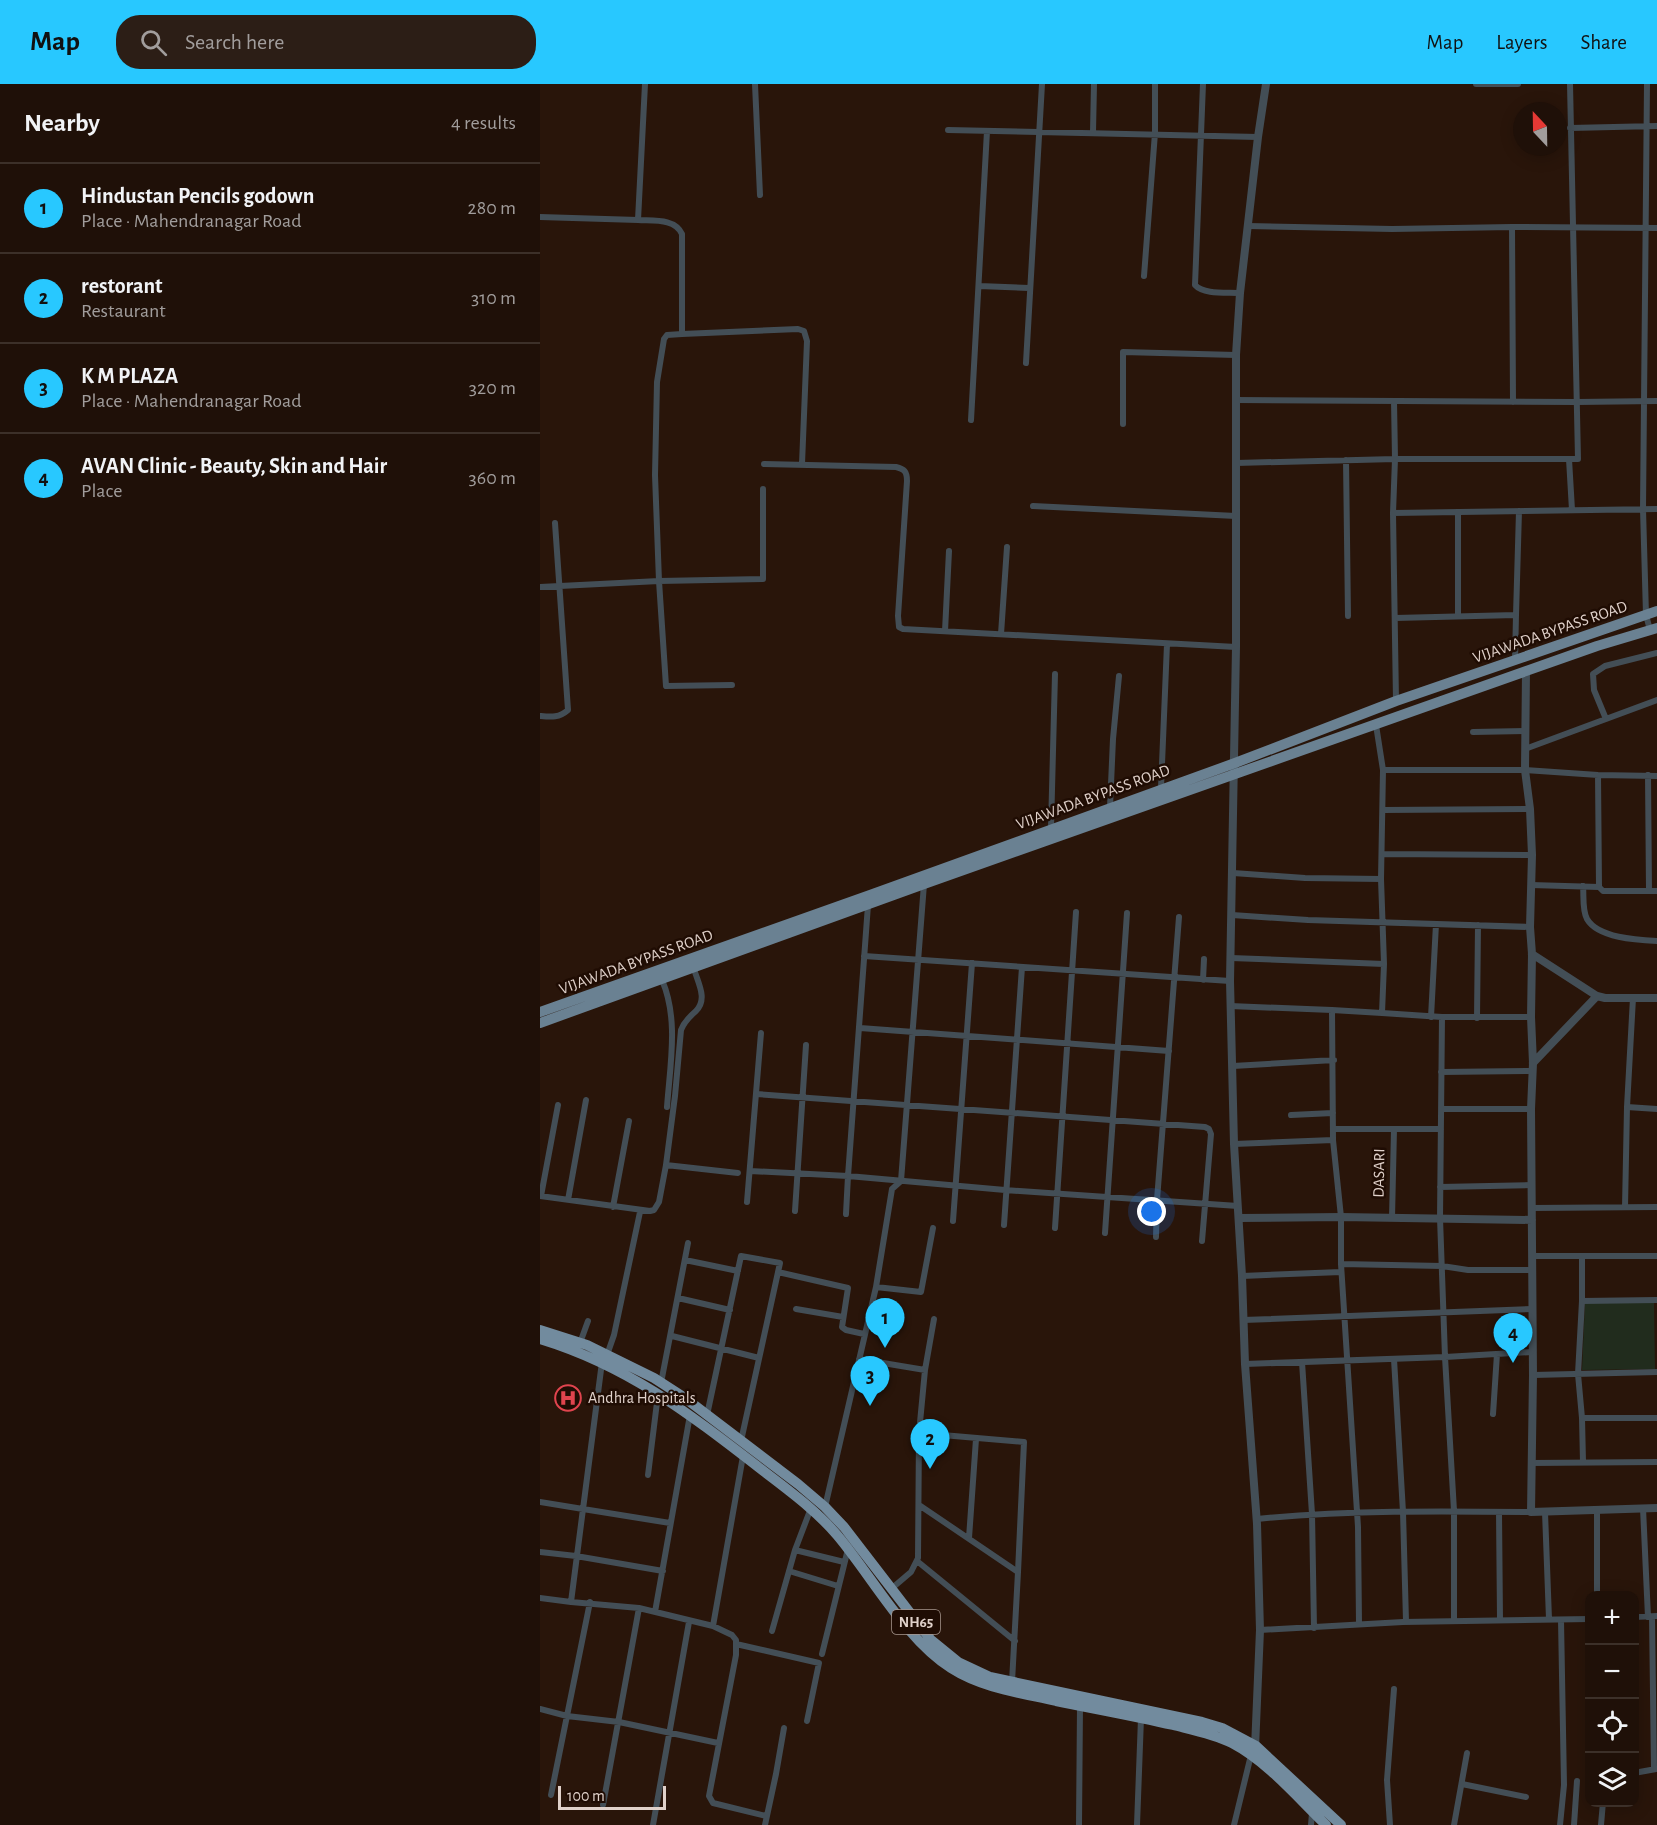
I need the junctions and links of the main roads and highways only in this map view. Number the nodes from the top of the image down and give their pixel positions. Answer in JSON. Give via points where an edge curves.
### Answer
{"nodes":[{"id":1,"x":1657,"y":611,"type":"edge"},
{"id":2,"x":1654,"y":629,"type":"edge"},
{"id":3,"x":1234,"y":768,"type":"junction"},
{"id":4,"x":923,"y":880,"type":"junction"},
{"id":5,"x":540,"y":1012,"type":"edge"},
{"id":6,"x":540,"y":1023,"type":"edge"},
{"id":7,"x":540,"y":1330,"type":"edge"},
{"id":8,"x":540,"y":1339,"type":"edge"},
{"id":9,"x":604,"y":1359,"type":"junction"},
{"id":10,"x":660,"y":1388,"type":"junction"},
{"id":11,"x":1253,"y":1751,"type":"junction"},
{"id":12,"x":1326,"y":1825,"type":"edge"},
{"id":13,"x":1341,"y":1825,"type":"edge"}],
"edges":[{"from":1,"to":3,"type":"main road","name":"VIJAWADA BYPASS ROAD","via":[[1396,701]]},
{"from":2,"to":3,"type":"main road","name":"VIJAWADA BYPASS ROAD","via":[[1376,725]]},
{"from":3,"to":4,"type":"main road","name":"VIJAWADA BYPASS ROAD"},
{"from":3,"to":4,"type":"main road","name":"VIJAWADA BYPASS ROAD","via":[[1161,788]]},
{"from":4,"to":5,"type":"main road","name":"VIJAWADA BYPASS ROAD"},
{"from":4,"to":6,"type":"main road","name":"VIJAWADA BYPASS ROAD","via":[[868,905]]},
{"from":7,"to":9,"type":"highway","number":"NH65","via":[[580,1343]]},
{"from":8,"to":9,"type":"highway","number":"NH65"},
{"from":9,"to":10,"type":"highway","number":"NH65"},
{"from":10,"to":11,"type":"highway","number":"NH65","via":[[811,1508],[912,1632],[941,1661],[968,1678],[1141,1718]]},
{"from":10,"to":11,"type":"highway","number":"NH65","via":[[707,1415],[825,1507],[931,1640],[972,1670],[1202,1722],[1222,1728]]},
{"from":11,"to":12,"type":"highway","number":"NH65"},
{"from":11,"to":13,"type":"highway","number":"NH65"}]}
